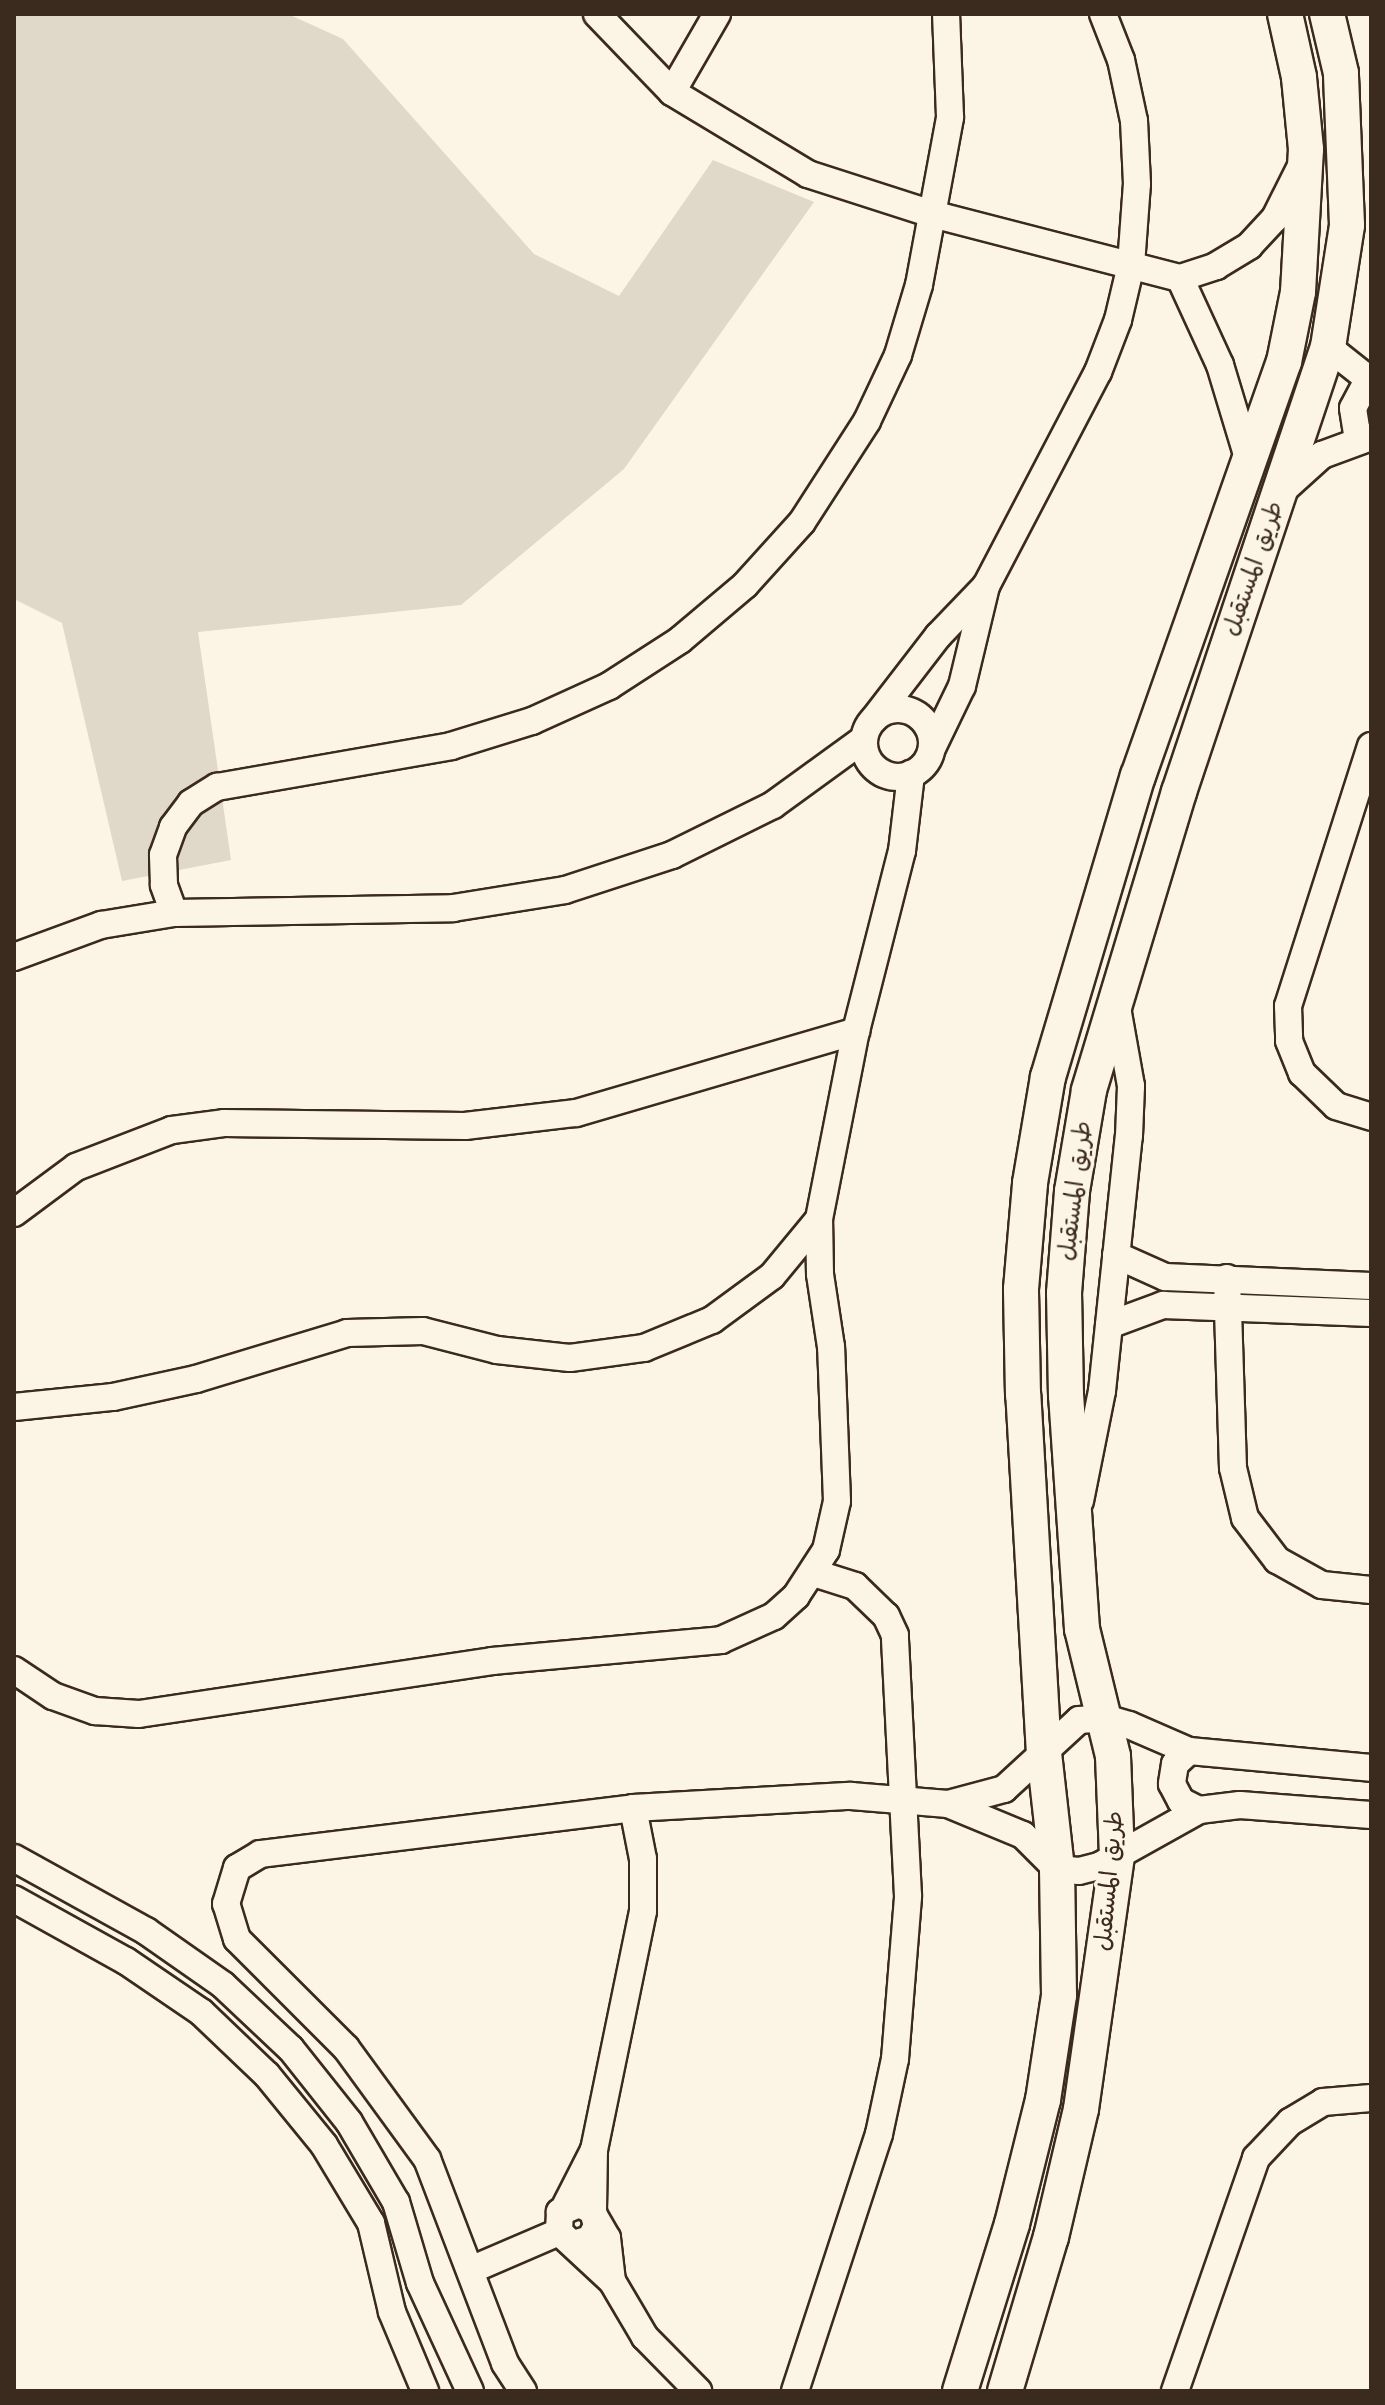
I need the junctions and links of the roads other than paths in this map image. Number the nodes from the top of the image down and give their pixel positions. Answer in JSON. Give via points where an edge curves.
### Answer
{"nodes":[{"id":1,"x":597,"y":14,"type":"edge"},
{"id":2,"x":717,"y":14,"type":"edge"},
{"id":3,"x":946,"y":14,"type":"edge"},
{"id":4,"x":1103,"y":14,"type":"edge"},
{"id":5,"x":1285,"y":14,"type":"edge"},
{"id":6,"x":1327,"y":14,"type":"edge"},
{"id":7,"x":672,"y":92,"type":"junction"},
{"id":8,"x":1306,"y":149,"type":"junction"},
{"id":9,"x":932,"y":214,"type":"junction"},
{"id":10,"x":1131,"y":265,"type":"junction"},
{"id":11,"x":1180,"y":278,"type":"junction"},
{"id":12,"x":1328,"y":347,"type":"junction"},
{"id":13,"x":1370,"y":380,"type":"edge"},
{"id":14,"x":1364,"y":438,"type":"edge"},
{"id":15,"x":1249,"y":461,"type":"junction"},
{"id":16,"x":1278,"y":497,"type":"junction"},
{"id":17,"x":986,"y":586,"type":"junction"},
{"id":18,"x":869,"y":729,"type":"junction"},
{"id":19,"x":1371,"y":746,"type":"edge"},
{"id":20,"x":932,"y":748,"type":"junction"},
{"id":21,"x":911,"y":774,"type":"junction"},
{"id":22,"x":1138,"y":776,"type":"junction"},
{"id":23,"x":1179,"y":792,"type":"junction"},
{"id":24,"x":1121,"y":832,"type":"junction"},
{"id":25,"x":1164,"y":842,"type":"junction"},
{"id":26,"x":174,"y":913,"type":"junction"},
{"id":27,"x":14,"y":957,"type":"edge"},
{"id":28,"x":1116,"y":1002,"type":"junction"},
{"id":29,"x":856,"y":1031,"type":"junction"},
{"id":30,"x":1371,"y":1117,"type":"edge"},
{"id":31,"x":14,"y":1213,"type":"edge"},
{"id":32,"x":819,"y":1219,"type":"junction"},
{"id":33,"x":1116,"y":1255,"type":"junction"},
{"id":34,"x":1227,"y":1278,"type":"junction"},
{"id":35,"x":1371,"y":1286,"type":"edge"},
{"id":36,"x":1227,"y":1307,"type":"junction"},
{"id":37,"x":1371,"y":1313,"type":"edge"},
{"id":38,"x":1109,"y":1325,"type":"junction"},
{"id":39,"x":14,"y":1407,"type":"edge"},
{"id":40,"x":1074,"y":1520,"type":"junction"},
{"id":41,"x":814,"y":1573,"type":"junction"},
{"id":42,"x":1371,"y":1590,"type":"edge"},
{"id":43,"x":1082,"y":1629,"type":"junction"},
{"id":44,"x":14,"y":1670,"type":"edge"},
{"id":45,"x":1043,"y":1677,"type":"junction"},
{"id":46,"x":1105,"y":1718,"type":"junction"},
{"id":47,"x":1189,"y":1751,"type":"junction"},
{"id":48,"x":1044,"y":1754,"type":"junction"},
{"id":49,"x":1371,"y":1768,"type":"edge"},
{"id":50,"x":902,"y":1800,"type":"junction"},
{"id":51,"x":948,"y":1804,"type":"junction"},
{"id":52,"x":633,"y":1808,"type":"junction"},
{"id":53,"x":1199,"y":1810,"type":"junction"},
{"id":54,"x":1371,"y":1815,"type":"edge"},
{"id":55,"x":1117,"y":1856,"type":"junction"},
{"id":56,"x":14,"y":1858,"type":"edge"},
{"id":57,"x":1057,"y":1869,"type":"junction"},
{"id":58,"x":14,"y":1899,"type":"edge"},
{"id":59,"x":1059,"y":1942,"type":"junction"},
{"id":60,"x":1100,"y":1984,"type":"junction"},
{"id":61,"x":1371,"y":2098,"type":"edge"},
{"id":62,"x":594,"y":2150,"type":"junction"},
{"id":63,"x":594,"y":2215,"type":"junction"},
{"id":64,"x":567,"y":2228,"type":"junction"},
{"id":65,"x":473,"y":2269,"type":"junction"},
{"id":66,"x":612,"y":2281,"type":"junction"},
{"id":67,"x":425,"y":2391,"type":"edge"},
{"id":68,"x":470,"y":2391,"type":"edge"},
{"id":69,"x":523,"y":2391,"type":"edge"},
{"id":70,"x":698,"y":2391,"type":"edge"},
{"id":71,"x":795,"y":2391,"type":"edge"},
{"id":72,"x":960,"y":2391,"type":"edge"},
{"id":73,"x":1005,"y":2391,"type":"edge"},
{"id":74,"x":1175,"y":2391,"type":"edge"}],
"edges":[{"from":1,"to":7,"type":"street"},
{"from":2,"to":7,"type":"street"},
{"from":3,"to":9,"type":"street","via":[[950,117]]},
{"from":4,"to":10,"type":"street","via":[[1121,60],[1134,121],[1137,184]]},
{"from":5,"to":8,"type":"main road","name":"طريق المستقبل","via":[[1299,77]]},
{"from":6,"to":12,"type":"main road","name":"طريق المستقبل","via":[[1341,73],[1347,225]]},
{"from":7,"to":9,"type":"street","via":[[808,174]]},
{"from":8,"to":11,"type":"street","via":[[1295,185],[1275,218],[1227,259]]},
{"from":8,"to":15,"type":"main road","name":"طريق المستقبل","via":[[1298,292],[1284,362]]},
{"from":9,"to":10,"type":"street"},
{"from":9,"to":26,"type":"street","via":[[906,327],[867,421],[802,522],[745,585],[680,640],[609,686],[532,721],[451,746],[217,787],[191,803],[173,827],[163,855],[164,885]]},
{"from":10,"to":11,"type":"street"},
{"from":10,"to":17,"type":"street","via":[[1098,372]]},
{"from":11,"to":15,"type":"street","via":[[1220,365]]},
{"from":12,"to":13,"type":"street"},
{"from":12,"to":16,"type":"main road","name":"طريق المستقبل"},
{"from":13,"to":14,"type":"street","via":[[1353,408]]},
{"from":14,"to":16,"type":"street","via":[[1322,455]]},
{"from":15,"to":22,"type":"main road","name":"طريق المستقبل"},
{"from":16,"to":23,"type":"main road","name":"طريق المستقبل"},
{"from":17,"to":18,"type":"street","via":[[938,636]]},
{"from":17,"to":20,"type":"street","via":[[962,686]]},
{"from":18,"to":20,"type":"street","via":[[893,710],[913,713],[929,728]]},
{"from":18,"to":21,"type":"street","via":[[878,770]]},
{"from":18,"to":26,"type":"street","via":[[760,811],[672,855],[565,890],[453,908]]},
{"from":19,"to":30,"type":"street","via":[[1288,1006],[1289,1041],[1302,1073],[1336,1106]]},
{"from":20,"to":21,"type":"street"},
{"from":21,"to":29,"type":"street","via":[[902,851]]},
{"from":22,"to":23,"type":"main road","via":[[1151,791]]},
{"from":22,"to":24,"type":"main road","name":"طريق المستقبل"},
{"from":23,"to":25,"type":"main road","name":"طريق المستقبل"},
{"from":24,"to":25,"type":"main road","via":[[1140,828]]},
{"from":24,"to":45,"type":"main road","name":"طريق المستقبل","via":[[1048,1077],[1030,1183],[1021,1289],[1023,1395]]},
{"from":25,"to":28,"type":"main road","name":"طريق المستقبل"},
{"from":26,"to":27,"type":"street","via":[[101,925]]},
{"from":28,"to":33,"type":"street","via":[[1131,1086]]},
{"from":28,"to":40,"type":"main road","name":"طريق المستقبل","via":[[1089,1090],[1072,1191],[1064,1293]]},
{"from":29,"to":31,"type":"street","via":[[576,1113],[465,1126],[224,1123],[172,1130],[76,1167]]},
{"from":29,"to":32,"type":"street"},
{"from":32,"to":39,"type":"street","via":[[772,1276],[712,1320],[644,1348],[570,1358],[497,1350],[423,1331],[347,1333],[196,1379],[113,1397]]},
{"from":32,"to":41,"type":"street","via":[[837,1501],[826,1550]]},
{"from":33,"to":34,"type":"street","via":[[1165,1277]]},
{"from":33,"to":38,"type":"street"},
{"from":34,"to":35,"type":"street"},
{"from":34,"to":36,"type":"street"},
{"from":36,"to":37,"type":"street"},
{"from":36,"to":38,"type":"street","via":[[1163,1305]]},
{"from":36,"to":42,"type":"street","via":[[1233,1468],[1245,1518],[1277,1560],[1322,1585]]},
{"from":38,"to":40,"type":"street","via":[[1094,1442]]},
{"from":40,"to":43,"type":"main road","name":"طريق المستقبل"},
{"from":41,"to":44,"type":"street","via":[[774,1616],[721,1640],[492,1661],[139,1714],[95,1711],[53,1696]]},
{"from":41,"to":50,"type":"street","via":[[855,1586],[886,1616],[895,1635]]},
{"from":43,"to":45,"type":"main road","via":[[1076,1655]]},
{"from":43,"to":46,"type":"main road","name":"طريق المستقبل"},
{"from":45,"to":48,"type":"main road","name":"طريق المستقبل"},
{"from":46,"to":47,"type":"street"},
{"from":46,"to":48,"type":"street","via":[[1079,1720]]},
{"from":46,"to":55,"type":"main road","name":"طريق المستقبل","via":[[1118,1806]]},
{"from":47,"to":49,"type":"street"},
{"from":47,"to":53,"type":"street","via":[[1175,1764],[1172,1784],[1181,1801]]},
{"from":48,"to":51,"type":"street","via":[[1004,1789]]},
{"from":48,"to":57,"type":"main road","name":"طريق المستقبل"},
{"from":50,"to":51,"type":"street"},
{"from":50,"to":52,"type":"street","via":[[851,1796]]},
{"from":50,"to":71,"type":"street","via":[[908,1896],[895,2059],[879,2134]]},
{"from":51,"to":57,"type":"street","via":[[1023,1835]]},
{"from":52,"to":62,"type":"street","via":[[643,1859],[643,1911]]},
{"from":52,"to":65,"type":"street","via":[[260,1854],[237,1868],[229,1885],[226,1904],[237,1939],[346,2048],[427,2159]]},
{"from":53,"to":54,"type":"street","via":[[1240,1805]]},
{"from":53,"to":55,"type":"street"},
{"from":55,"to":57,"type":"street","via":[[1079,1871]]},
{"from":55,"to":60,"type":"main road","name":"طريق المستقبل"},
{"from":56,"to":68,"type":"street","via":[[146,1931],[223,1985],[291,2049],[349,2122],[396,2202],[420,2283]]},
{"from":57,"to":59,"type":"main road","name":"طريق المستقبل"},
{"from":58,"to":67,"type":"street","via":[[126,1961],[201,2012],[267,2075],[324,2145],[371,2223],[392,2312]]},
{"from":59,"to":60,"type":"main road","via":[[1081,1954]]},
{"from":59,"to":72,"type":"main road","name":"طريق المستقبل","via":[[1059,1995],[1043,2100],[1012,2224]]},
{"from":60,"to":73,"type":"main road","name":"طريق المستقبل","via":[[1078,2124]]},
{"from":61,"to":74,"type":"street","via":[[1323,2102],[1290,2122],[1256,2158]]},
{"from":62,"to":63,"type":"street"},
{"from":62,"to":64,"type":"street"},
{"from":63,"to":64,"type":"street","via":[[579,2204]]},
{"from":63,"to":64,"type":"street","via":[[590,2239]]},
{"from":63,"to":66,"type":"street","via":[[609,2249]]},
{"from":64,"to":65,"type":"street"},
{"from":64,"to":66,"type":"street"},
{"from":65,"to":69,"type":"street","via":[[505,2363]]},
{"from":66,"to":70,"type":"street","via":[[650,2344]]}]}
